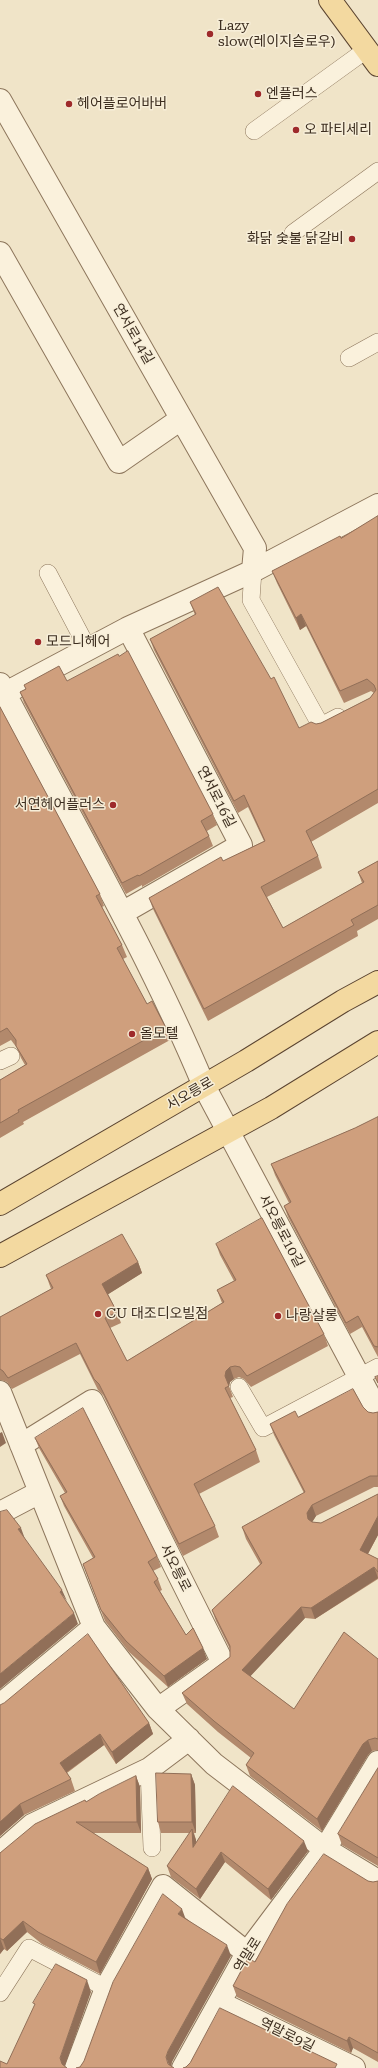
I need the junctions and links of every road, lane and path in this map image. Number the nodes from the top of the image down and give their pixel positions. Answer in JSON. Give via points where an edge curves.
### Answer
{"nodes":[{"id":1,"x":330,"y":0,"type":"edge"},
{"id":2,"x":372,"y":58,"type":"edge"},
{"id":3,"x":0,"y":100,"type":"edge"},
{"id":4,"x":8,"y":131,"type":"edge"},
{"id":5,"x":254,"y":131,"type":"dead end"},
{"id":6,"x":378,"y":171,"type":"edge"},
{"id":7,"x":293,"y":233,"type":"dead end"},
{"id":8,"x":0,"y":253,"type":"edge"},
{"id":9,"x":378,"y":342,"type":"edge"},
{"id":10,"x":349,"y":358,"type":"dead end"},
{"id":11,"x":181,"y":419,"type":"junction"},
{"id":12,"x":378,"y":505,"type":"edge"},
{"id":13,"x":254,"y":571,"type":"junction"},
{"id":14,"x":48,"y":573,"type":"dead end"},
{"id":15,"x":128,"y":628,"type":"junction"},
{"id":16,"x":88,"y":649,"type":"junction"},
{"id":17,"x":2,"y":691,"type":"edge"},
{"id":18,"x":349,"y":712,"type":"edge"},
{"id":19,"x":122,"y":913,"type":"junction"},
{"id":20,"x":378,"y":982,"type":"edge"},
{"id":21,"x":378,"y":1043,"type":"edge"},
{"id":22,"x":204,"y":1086,"type":"junction"},
{"id":23,"x":229,"y":1132,"type":"junction"},
{"id":24,"x":0,"y":1204,"type":"edge"},
{"id":25,"x":0,"y":1256,"type":"edge"},
{"id":26,"x":378,"y":1367,"type":"edge"},
{"id":27,"x":358,"y":1377,"type":"junction"},
{"id":28,"x":239,"y":1387,"type":"dead end"},
{"id":29,"x":0,"y":1392,"type":"edge"},
{"id":30,"x":378,"y":1412,"type":"edge"},
{"id":31,"x":21,"y":1445,"type":"junction"},
{"id":32,"x":40,"y":1492,"type":"junction"},
{"id":33,"x":0,"y":1513,"type":"edge"},
{"id":34,"x":94,"y":1627,"type":"junction"},
{"id":35,"x":0,"y":1705,"type":"edge"},
{"id":36,"x":158,"y":1709,"type":"junction"},
{"id":37,"x":188,"y":1739,"type":"junction"},
{"id":38,"x":378,"y":1762,"type":"edge"},
{"id":39,"x":149,"y":1769,"type":"junction"},
{"id":40,"x":152,"y":1848,"type":"dead end"},
{"id":41,"x":325,"y":1848,"type":"junction"},
{"id":42,"x":0,"y":1853,"type":"edge"},
{"id":43,"x":378,"y":1881,"type":"edge"},
{"id":44,"x":247,"y":1953,"type":"junction"},
{"id":45,"x":106,"y":1988,"type":"junction"},
{"id":46,"x":0,"y":1993,"type":"edge"},
{"id":47,"x":220,"y":2003,"type":"junction"},
{"id":48,"x":76,"y":2068,"type":"edge"},
{"id":49,"x":182,"y":2068,"type":"edge"},
{"id":50,"x":354,"y":2068,"type":"edge"}],
"edges":[{"from":1,"to":2,"type":"main road"},
{"from":2,"to":5,"type":"lane"},
{"from":3,"to":4,"type":"street","name":"연서로14길"},
{"from":4,"to":11,"type":"street","name":"연서로14길"},
{"from":6,"to":7,"type":"lane"},
{"from":8,"to":11,"type":"street","via":[[118,462]]},
{"from":9,"to":10,"type":"lane"},
{"from":11,"to":13,"type":"street","name":"연서로14길","via":[[254,548]]},
{"from":12,"to":13,"type":"street"},
{"from":13,"to":15,"type":"street"},
{"from":13,"to":18,"type":"lane","via":[[251,600],[321,726]]},
{"from":14,"to":16,"type":"lane"},
{"from":15,"to":16,"type":"street"},
{"from":15,"to":19,"type":"street","name":"연서로16길","via":[[240,845]]},
{"from":16,"to":17,"type":"street"},
{"from":17,"to":19,"type":"street"},
{"from":19,"to":22,"type":"street"},
{"from":20,"to":22,"type":"main road","name":"서오릉로"},
{"from":21,"to":23,"type":"main road"},
{"from":22,"to":23,"type":"street","name":"서오릉로10길"},
{"from":22,"to":24,"type":"main road","name":"서오릉로"},
{"from":23,"to":25,"type":"main road"},
{"from":23,"to":27,"type":"street","name":"서오릉로10길"},
{"from":26,"to":27,"type":"lane"},
{"from":27,"to":28,"type":"lane","via":[[263,1428]]},
{"from":27,"to":30,"type":"street","name":"서오릉로10길"},
{"from":29,"to":31,"type":"street"},
{"from":31,"to":32,"type":"street"},
{"from":31,"to":36,"type":"street","name":"서오릉로","via":[[92,1401],[223,1663]]},
{"from":32,"to":33,"type":"street"},
{"from":32,"to":34,"type":"street"},
{"from":34,"to":35,"type":"street"},
{"from":34,"to":36,"type":"street"},
{"from":36,"to":37,"type":"street"},
{"from":37,"to":39,"type":"street"},
{"from":37,"to":41,"type":"street","via":[[214,1764]]},
{"from":38,"to":41,"type":"street"},
{"from":39,"to":40,"type":"lane"},
{"from":39,"to":42,"type":"street","via":[[32,1825]]},
{"from":41,"to":43,"type":"street"},
{"from":41,"to":44,"type":"street","name":"역말로"},
{"from":44,"to":45,"type":"street","via":[[163,1886]]},
{"from":44,"to":47,"type":"street","name":"역말로"},
{"from":45,"to":46,"type":"lane","via":[[28,1948]]},
{"from":45,"to":48,"type":"street"},
{"from":47,"to":49,"type":"street","name":"역말로"},
{"from":47,"to":50,"type":"street","name":"역말로9길"}]}
